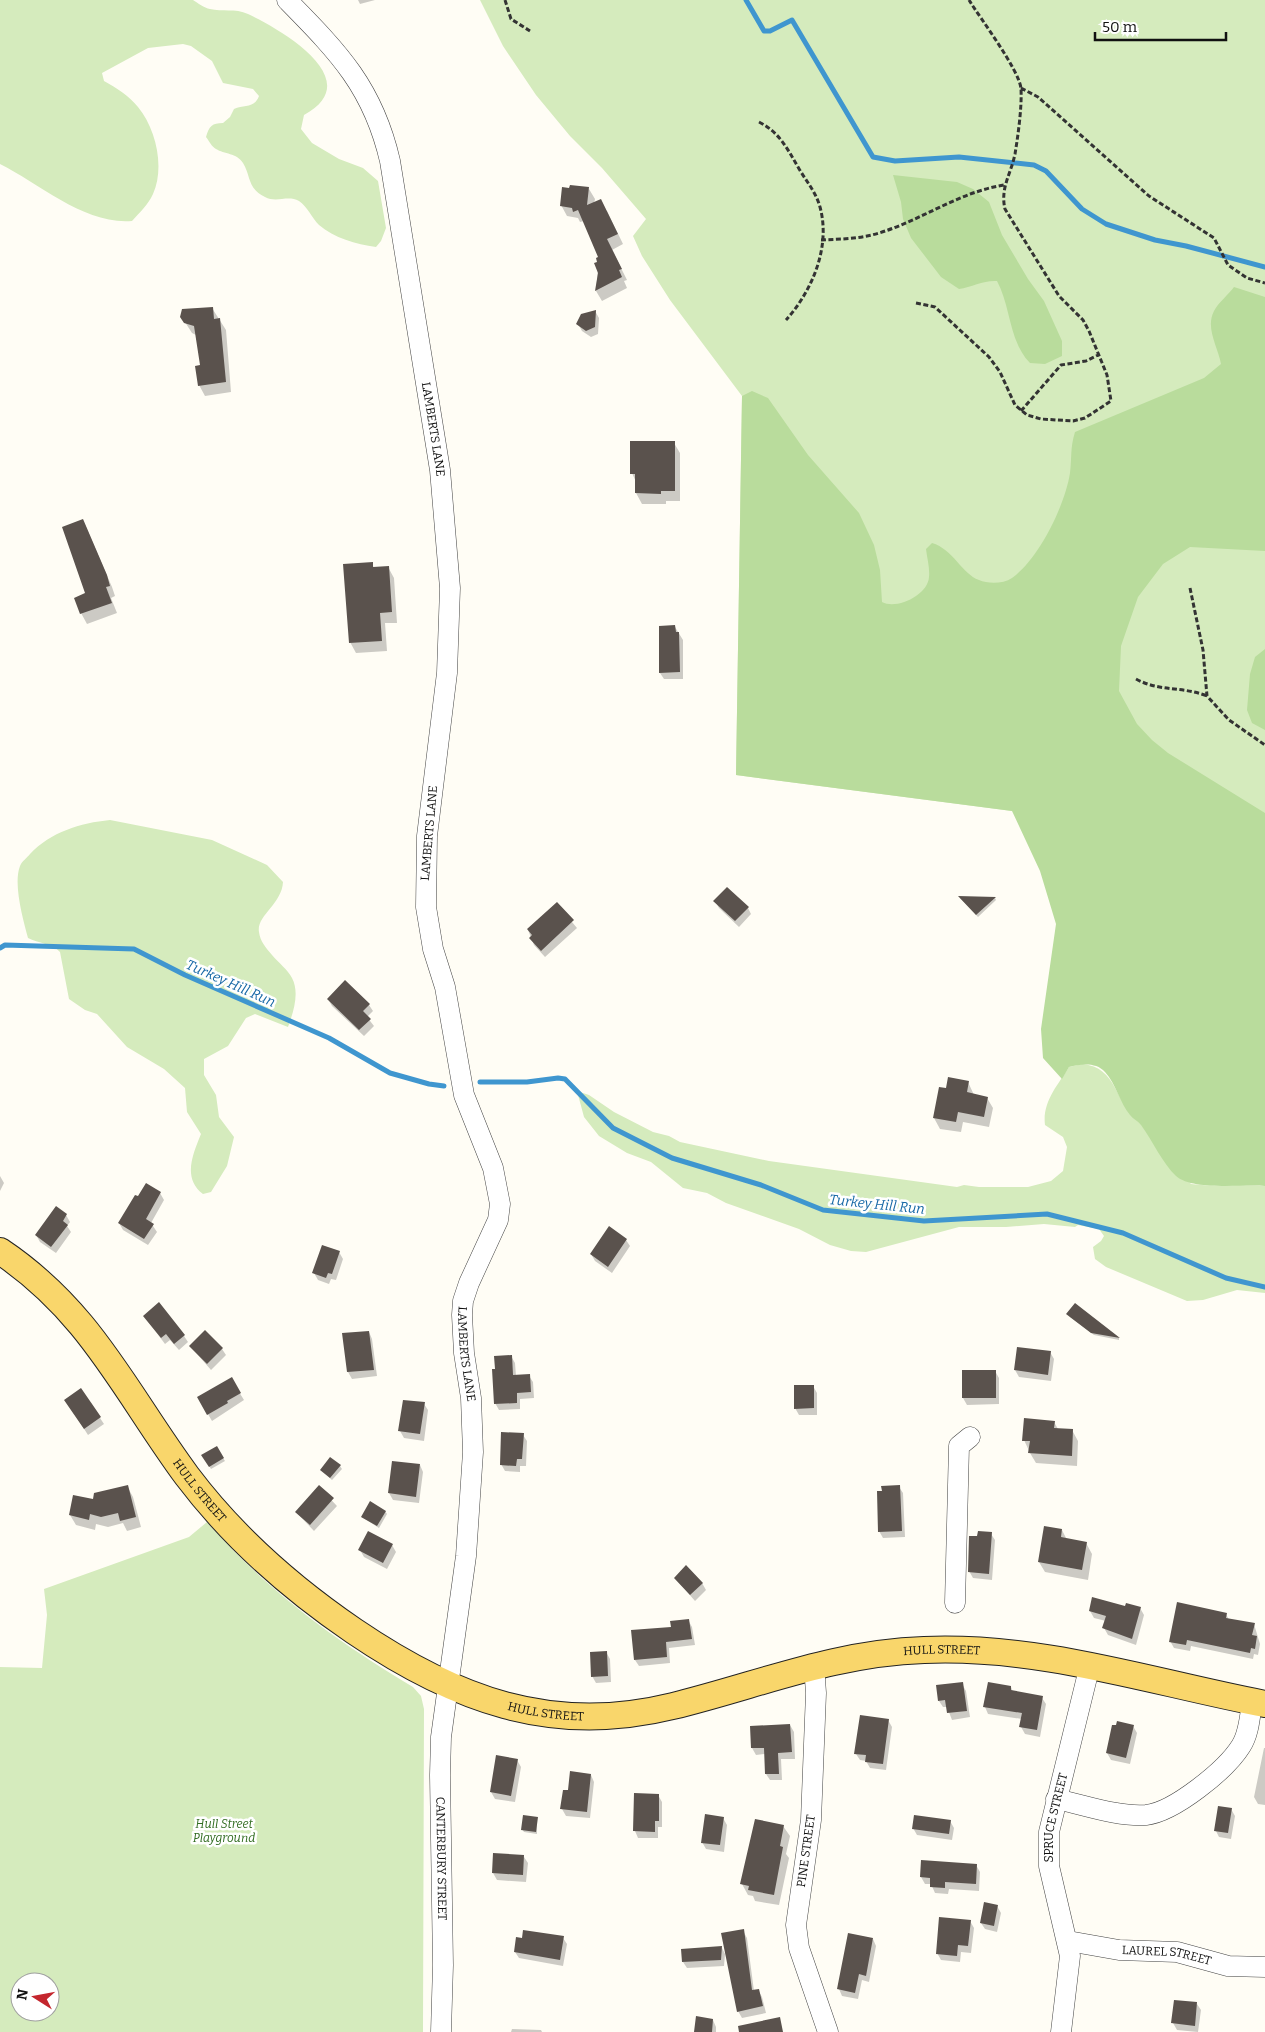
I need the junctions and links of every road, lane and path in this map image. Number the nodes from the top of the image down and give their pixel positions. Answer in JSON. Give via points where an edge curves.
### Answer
{"nodes":[{"id":1,"x":287,"y":0,"type":"edge"},
{"id":2,"x":505,"y":0,"type":"edge"},
{"id":3,"x":969,"y":0,"type":"edge"},
{"id":4,"x":530,"y":31,"type":"dead end"},
{"id":5,"x":1021,"y":88,"type":"junction"},
{"id":6,"x":759,"y":122,"type":"dead end"},
{"id":7,"x":1004,"y":185,"type":"junction"},
{"id":8,"x":822,"y":240,"type":"junction"},
{"id":9,"x":1265,"y":283,"type":"edge"},
{"id":10,"x":916,"y":303,"type":"dead end"},
{"id":11,"x":786,"y":320,"type":"dead end"},
{"id":12,"x":1098,"y":355,"type":"junction"},
{"id":13,"x":1021,"y":411,"type":"junction"},
{"id":14,"x":1190,"y":588,"type":"dead end"},
{"id":15,"x":1136,"y":679,"type":"dead end"},
{"id":16,"x":1207,"y":696,"type":"junction"},
{"id":17,"x":1265,"y":745,"type":"edge"},
{"id":18,"x":0,"y":1251,"type":"edge"},
{"id":19,"x":970,"y":1437,"type":"dead end"},
{"id":20,"x":955,"y":1603,"type":"dead end"},
{"id":21,"x":814,"y":1665,"type":"junction"},
{"id":22,"x":1090,"y":1665,"type":"junction"},
{"id":23,"x":448,"y":1684,"type":"junction"},
{"id":24,"x":1259,"y":1703,"type":"edge"},
{"id":25,"x":1056,"y":1799,"type":"junction"},
{"id":26,"x":1068,"y":1941,"type":"junction"},
{"id":27,"x":1265,"y":1967,"type":"edge"},
{"id":28,"x":441,"y":2032,"type":"edge"},
{"id":29,"x":828,"y":2032,"type":"edge"},
{"id":30,"x":1061,"y":2032,"type":"edge"}],
"edges":[{"from":1,"to":23,"type":"street","name":"LAMBERTS LANE","via":[[340,56],[381,124],[406,256],[445,514],[450,588],[449,643],[426,836],[425,893],[464,1095],[493,1168],[500,1204],[498,1220],[463,1301],[473,1452],[466,1556]]},
{"from":2,"to":4,"type":"path","via":[[511,19]]},
{"from":3,"to":5,"type":"path","via":[[1012,67]]},
{"from":5,"to":7,"type":"path","via":[[1015,154]]},
{"from":5,"to":9,"type":"path","via":[[1038,97],[1149,196],[1214,238],[1227,263],[1246,278]]},
{"from":6,"to":8,"type":"path","via":[[778,135],[813,188],[820,207]]},
{"from":7,"to":8,"type":"path","via":[[984,188],[877,234]]},
{"from":7,"to":12,"type":"path","via":[[1002,198],[1005,208],[1060,296],[1083,320]]},
{"from":8,"to":11,"type":"path","via":[[817,270],[809,289]]},
{"from":10,"to":13,"type":"path","via":[[936,307],[990,356]]},
{"from":12,"to":13,"type":"path","via":[[1061,365]]},
{"from":12,"to":13,"type":"path","via":[[1107,375],[1111,401],[1099,410],[1085,418],[1062,421],[1034,418]]},
{"from":14,"to":16,"type":"path","via":[[1203,650]]},
{"from":15,"to":16,"type":"path","via":[[1149,686],[1191,690]]},
{"from":16,"to":17,"type":"path","via":[[1230,720]]},
{"from":18,"to":23,"type":"main road","name":"HULL STREET","via":[[42,1284],[86,1328],[188,1478],[247,1545],[331,1615],[404,1662]]},
{"from":19,"to":20,"type":"street","via":[[959,1446]]},
{"from":21,"to":22,"type":"main road","name":"HULL STREET","via":[[858,1656],[944,1649],[1016,1653]]},
{"from":21,"to":23,"type":"main road","name":"HULL STREET","via":[[669,1707],[612,1715],[527,1711],[496,1704]]},
{"from":21,"to":29,"type":"street","name":"PINE STREET","via":[[812,1801],[796,1925],[799,1948]]},
{"from":22,"to":24,"type":"main road","name":"HULL STREET"},
{"from":22,"to":25,"type":"street","name":"SPRUCE STREET"},
{"from":23,"to":28,"type":"street","name":"CANTERBURY STREET","via":[[442,1720],[440,1775]]},
{"from":24,"to":25,"type":"street","via":[[1238,1750],[1212,1776],[1170,1807],[1135,1815]]},
{"from":25,"to":26,"type":"street","name":"SPRUCE STREET","via":[[1049,1832],[1049,1866]]},
{"from":26,"to":27,"type":"street","name":"LAUREL STREET","via":[[1119,1950],[1177,1952],[1228,1966]]},
{"from":26,"to":30,"type":"street","name":"SPRUCE STREET","via":[[1069,1978]]}]}
